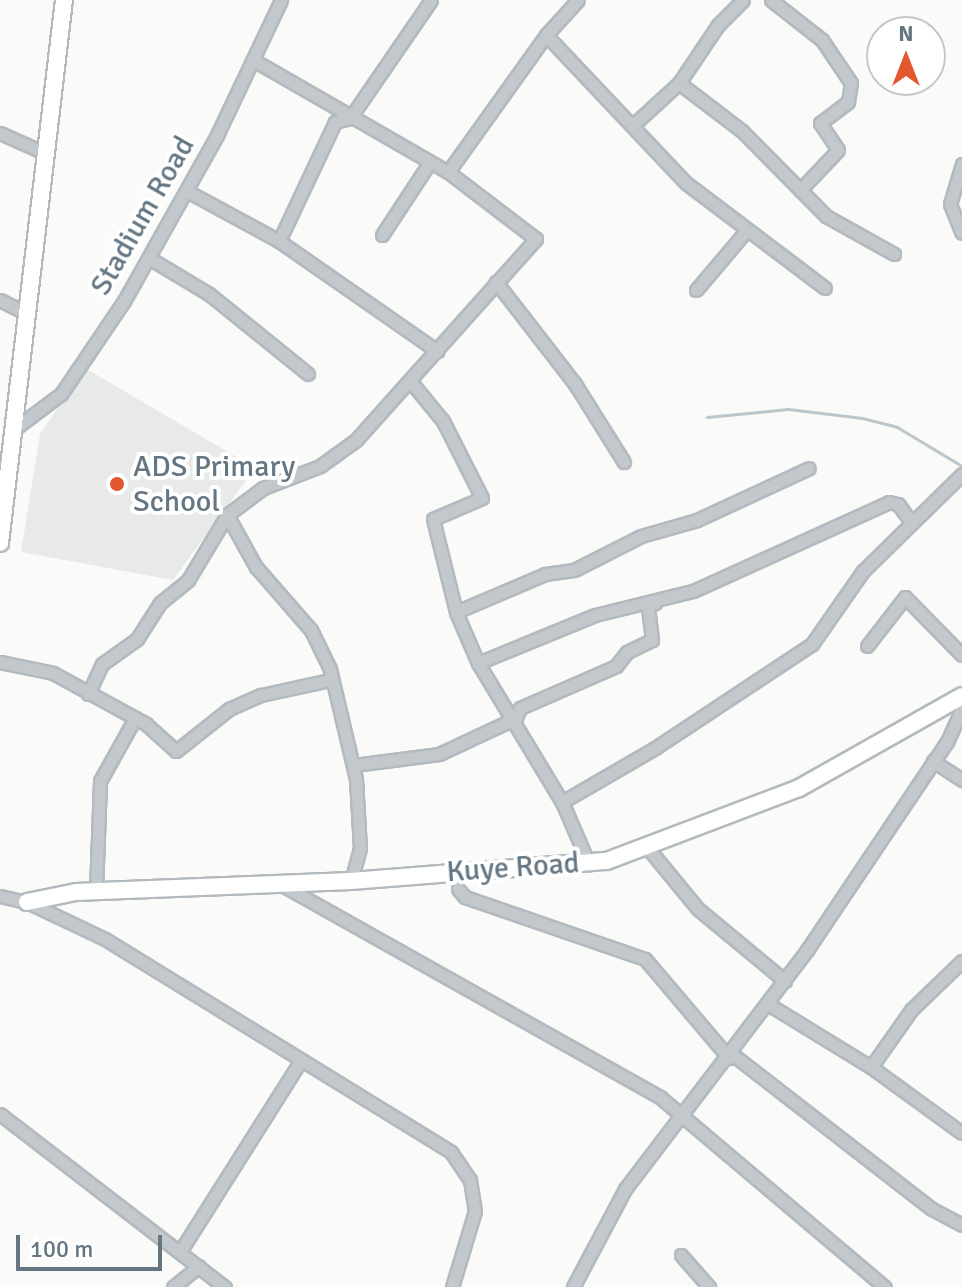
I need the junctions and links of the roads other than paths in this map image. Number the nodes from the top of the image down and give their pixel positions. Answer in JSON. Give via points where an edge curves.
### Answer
{"nodes":[{"id":1,"x":64,"y":0,"type":"edge"},
{"id":2,"x":281,"y":0,"type":"edge"},
{"id":3,"x":431,"y":0,"type":"edge"},
{"id":4,"x":578,"y":0,"type":"edge"},
{"id":5,"x":743,"y":0,"type":"edge"},
{"id":6,"x":771,"y":0,"type":"edge"},
{"id":7,"x":546,"y":35,"type":"junction"},
{"id":8,"x":253,"y":60,"type":"junction"},
{"id":9,"x":679,"y":83,"type":"junction"},
{"id":10,"x":350,"y":118,"type":"junction"},
{"id":11,"x":632,"y":126,"type":"junction"},
{"id":12,"x":0,"y":133,"type":"edge"},
{"id":13,"x":45,"y":153,"type":"junction"},
{"id":14,"x":430,"y":162,"type":"junction"},
{"id":15,"x":962,"y":164,"type":"edge"},
{"id":16,"x":448,"y":172,"type":"junction"},
{"id":17,"x":800,"y":190,"type":"junction"},
{"id":18,"x":187,"y":191,"type":"junction"},
{"id":19,"x":746,"y":231,"type":"junction"},
{"id":20,"x":962,"y":233,"type":"edge"},
{"id":21,"x":382,"y":235,"type":"dead end"},
{"id":22,"x":279,"y":241,"type":"junction"},
{"id":23,"x":894,"y":254,"type":"dead end"},
{"id":24,"x":149,"y":258,"type":"junction"},
{"id":25,"x":496,"y":282,"type":"junction"},
{"id":26,"x":825,"y":288,"type":"dead end"},
{"id":27,"x":696,"y":290,"type":"dead end"},
{"id":28,"x":0,"y":300,"type":"edge"},
{"id":29,"x":26,"y":313,"type":"junction"},
{"id":30,"x":437,"y":351,"type":"junction"},
{"id":31,"x":308,"y":374,"type":"dead end"},
{"id":32,"x":411,"y":382,"type":"junction"},
{"id":33,"x":13,"y":430,"type":"junction"},
{"id":34,"x":624,"y":462,"type":"dead end"},
{"id":35,"x":809,"y":468,"type":"dead end"},
{"id":36,"x":962,"y":474,"type":"edge"},
{"id":37,"x":227,"y":515,"type":"junction"},
{"id":38,"x":911,"y":522,"type":"junction"},
{"id":39,"x":0,"y":543,"type":"edge"},
{"id":40,"x":669,"y":598,"type":"junction"},
{"id":41,"x":456,"y":612,"type":"junction"},
{"id":42,"x":867,"y":646,"type":"dead end"},
{"id":43,"x":962,"y":655,"type":"edge"},
{"id":44,"x":0,"y":662,"type":"edge"},
{"id":45,"x":478,"y":663,"type":"junction"},
{"id":46,"x":330,"y":680,"type":"junction"},
{"id":47,"x":88,"y":694,"type":"junction"},
{"id":48,"x":962,"y":696,"type":"edge"},
{"id":49,"x":962,"y":709,"type":"edge"},
{"id":50,"x":135,"y":718,"type":"junction"},
{"id":51,"x":516,"y":718,"type":"junction"},
{"id":52,"x":933,"y":761,"type":"junction"},
{"id":53,"x":354,"y":765,"type":"junction"},
{"id":54,"x":962,"y":780,"type":"edge"},
{"id":55,"x":562,"y":802,"type":"junction"},
{"id":56,"x":647,"y":847,"type":"junction"},
{"id":57,"x":589,"y":864,"type":"junction"},
{"id":58,"x":351,"y":881,"type":"junction"},
{"id":59,"x":282,"y":884,"type":"junction"},
{"id":60,"x":458,"y":889,"type":"dead end"},
{"id":61,"x":96,"y":891,"type":"junction"},
{"id":62,"x":0,"y":896,"type":"edge"},
{"id":63,"x":27,"y":902,"type":"junction"},
{"id":64,"x":962,"y":961,"type":"edge"},
{"id":65,"x":785,"y":981,"type":"junction"},
{"id":66,"x":768,"y":1004,"type":"junction"},
{"id":67,"x":730,"y":1056,"type":"junction"},
{"id":68,"x":301,"y":1060,"type":"junction"},
{"id":69,"x":871,"y":1067,"type":"junction"},
{"id":70,"x":0,"y":1114,"type":"edge"},
{"id":71,"x":680,"y":1117,"type":"junction"},
{"id":72,"x":962,"y":1133,"type":"edge"},
{"id":73,"x":962,"y":1225,"type":"edge"},
{"id":74,"x":181,"y":1250,"type":"junction"},
{"id":75,"x":681,"y":1255,"type":"dead end"},
{"id":76,"x":199,"y":1266,"type":"junction"},
{"id":77,"x":173,"y":1287,"type":"edge"},
{"id":78,"x":225,"y":1287,"type":"edge"},
{"id":79,"x":452,"y":1287,"type":"edge"},
{"id":80,"x":573,"y":1287,"type":"edge"},
{"id":81,"x":709,"y":1287,"type":"edge"},
{"id":82,"x":885,"y":1287,"type":"edge"}],
"edges":[{"from":1,"to":13,"type":"street"},
{"from":2,"to":8,"type":"street","name":"Stadium Road"},
{"from":3,"to":10,"type":"street"},
{"from":4,"to":7,"type":"street"},
{"from":5,"to":9,"type":"street","via":[[718,25]]},
{"from":6,"to":17,"type":"street","via":[[822,40],[851,83],[848,102],[820,123],[838,150]]},
{"from":7,"to":11,"type":"street"},
{"from":7,"to":16,"type":"street"},
{"from":8,"to":10,"type":"street"},
{"from":8,"to":18,"type":"street","name":"Stadium Road"},
{"from":9,"to":11,"type":"street"},
{"from":9,"to":17,"type":"street","via":[[742,131]]},
{"from":10,"to":14,"type":"street"},
{"from":10,"to":22,"type":"street","via":[[335,122]]},
{"from":11,"to":19,"type":"street","via":[[686,183]]},
{"from":12,"to":13,"type":"street"},
{"from":13,"to":29,"type":"street"},
{"from":14,"to":16,"type":"street"},
{"from":14,"to":21,"type":"street"},
{"from":15,"to":20,"type":"street","via":[[950,204]]},
{"from":16,"to":25,"type":"street","via":[[536,239]]},
{"from":17,"to":23,"type":"street","via":[[837,224]]},
{"from":18,"to":22,"type":"street"},
{"from":18,"to":24,"type":"street","name":"Stadium Road"},
{"from":19,"to":26,"type":"street"},
{"from":19,"to":27,"type":"street"},
{"from":22,"to":30,"type":"street"},
{"from":24,"to":31,"type":"street","via":[[209,294]]},
{"from":24,"to":33,"type":"street","name":"Stadium Road","via":[[61,394]]},
{"from":25,"to":30,"type":"street"},
{"from":25,"to":34,"type":"street","via":[[575,384]]},
{"from":28,"to":29,"type":"street"},
{"from":29,"to":33,"type":"street"},
{"from":30,"to":32,"type":"street"},
{"from":32,"to":37,"type":"street","via":[[336,457],[263,488]]},
{"from":32,"to":41,"type":"street","via":[[443,421],[482,498],[433,519]]},
{"from":33,"to":39,"type":"street"},
{"from":35,"to":41,"type":"street","via":[[697,520],[641,536],[574,570],[545,574]]},
{"from":36,"to":38,"type":"street"},
{"from":37,"to":46,"type":"street","via":[[256,567],[311,630],[323,650]]},
{"from":37,"to":47,"type":"street","via":[[188,580],[160,603],[137,639],[102,664]]},
{"from":38,"to":40,"type":"street","via":[[898,504],[889,502]]},
{"from":38,"to":55,"type":"street","via":[[863,571],[821,635],[802,651]]},
{"from":40,"to":45,"type":"street","via":[[581,620]]},
{"from":40,"to":51,"type":"street","via":[[648,606],[652,640],[627,652],[616,666],[520,708]]},
{"from":41,"to":45,"type":"street"},
{"from":42,"to":43,"type":"street","via":[[905,597]]},
{"from":44,"to":47,"type":"street","via":[[53,673]]},
{"from":45,"to":51,"type":"street"},
{"from":46,"to":50,"type":"street","via":[[261,695],[229,709],[176,751]]},
{"from":46,"to":53,"type":"street"},
{"from":47,"to":50,"type":"street"},
{"from":48,"to":56,"type":"street","name":"Kuye Road","via":[[825,775]]},
{"from":49,"to":52,"type":"street"},
{"from":50,"to":61,"type":"street","via":[[100,781]]},
{"from":51,"to":53,"type":"street","via":[[439,754]]},
{"from":51,"to":55,"type":"street"},
{"from":52,"to":54,"type":"street"},
{"from":52,"to":65,"type":"street"},
{"from":53,"to":58,"type":"street","via":[[360,848]]},
{"from":55,"to":57,"type":"street"},
{"from":56,"to":57,"type":"street","name":"Kuye Road"},
{"from":56,"to":65,"type":"street","via":[[708,918]]},
{"from":57,"to":58,"type":"street","name":"Kuye Road"},
{"from":58,"to":59,"type":"street","name":"Kuye Road"},
{"from":59,"to":61,"type":"street","name":"Kuye Road"},
{"from":59,"to":71,"type":"street","via":[[535,1022],[661,1098]]},
{"from":60,"to":67,"type":"street","via":[[465,897],[645,959]]},
{"from":61,"to":63,"type":"street","name":"Kuye Road"},
{"from":62,"to":63,"type":"street"},
{"from":63,"to":68,"type":"street","via":[[112,943]]},
{"from":64,"to":69,"type":"street","via":[[921,999]]},
{"from":65,"to":66,"type":"street"},
{"from":66,"to":67,"type":"street"},
{"from":66,"to":69,"type":"street"},
{"from":67,"to":71,"type":"street"},
{"from":67,"to":73,"type":"street","via":[[932,1209]]},
{"from":68,"to":74,"type":"street"},
{"from":68,"to":79,"type":"street","via":[[451,1152],[462,1165],[475,1211]]},
{"from":69,"to":72,"type":"street"},
{"from":70,"to":74,"type":"street"},
{"from":71,"to":80,"type":"street","via":[[625,1189]]},
{"from":71,"to":82,"type":"street"},
{"from":74,"to":76,"type":"street"},
{"from":75,"to":81,"type":"street"},
{"from":76,"to":77,"type":"street"},
{"from":76,"to":78,"type":"street"}]}
